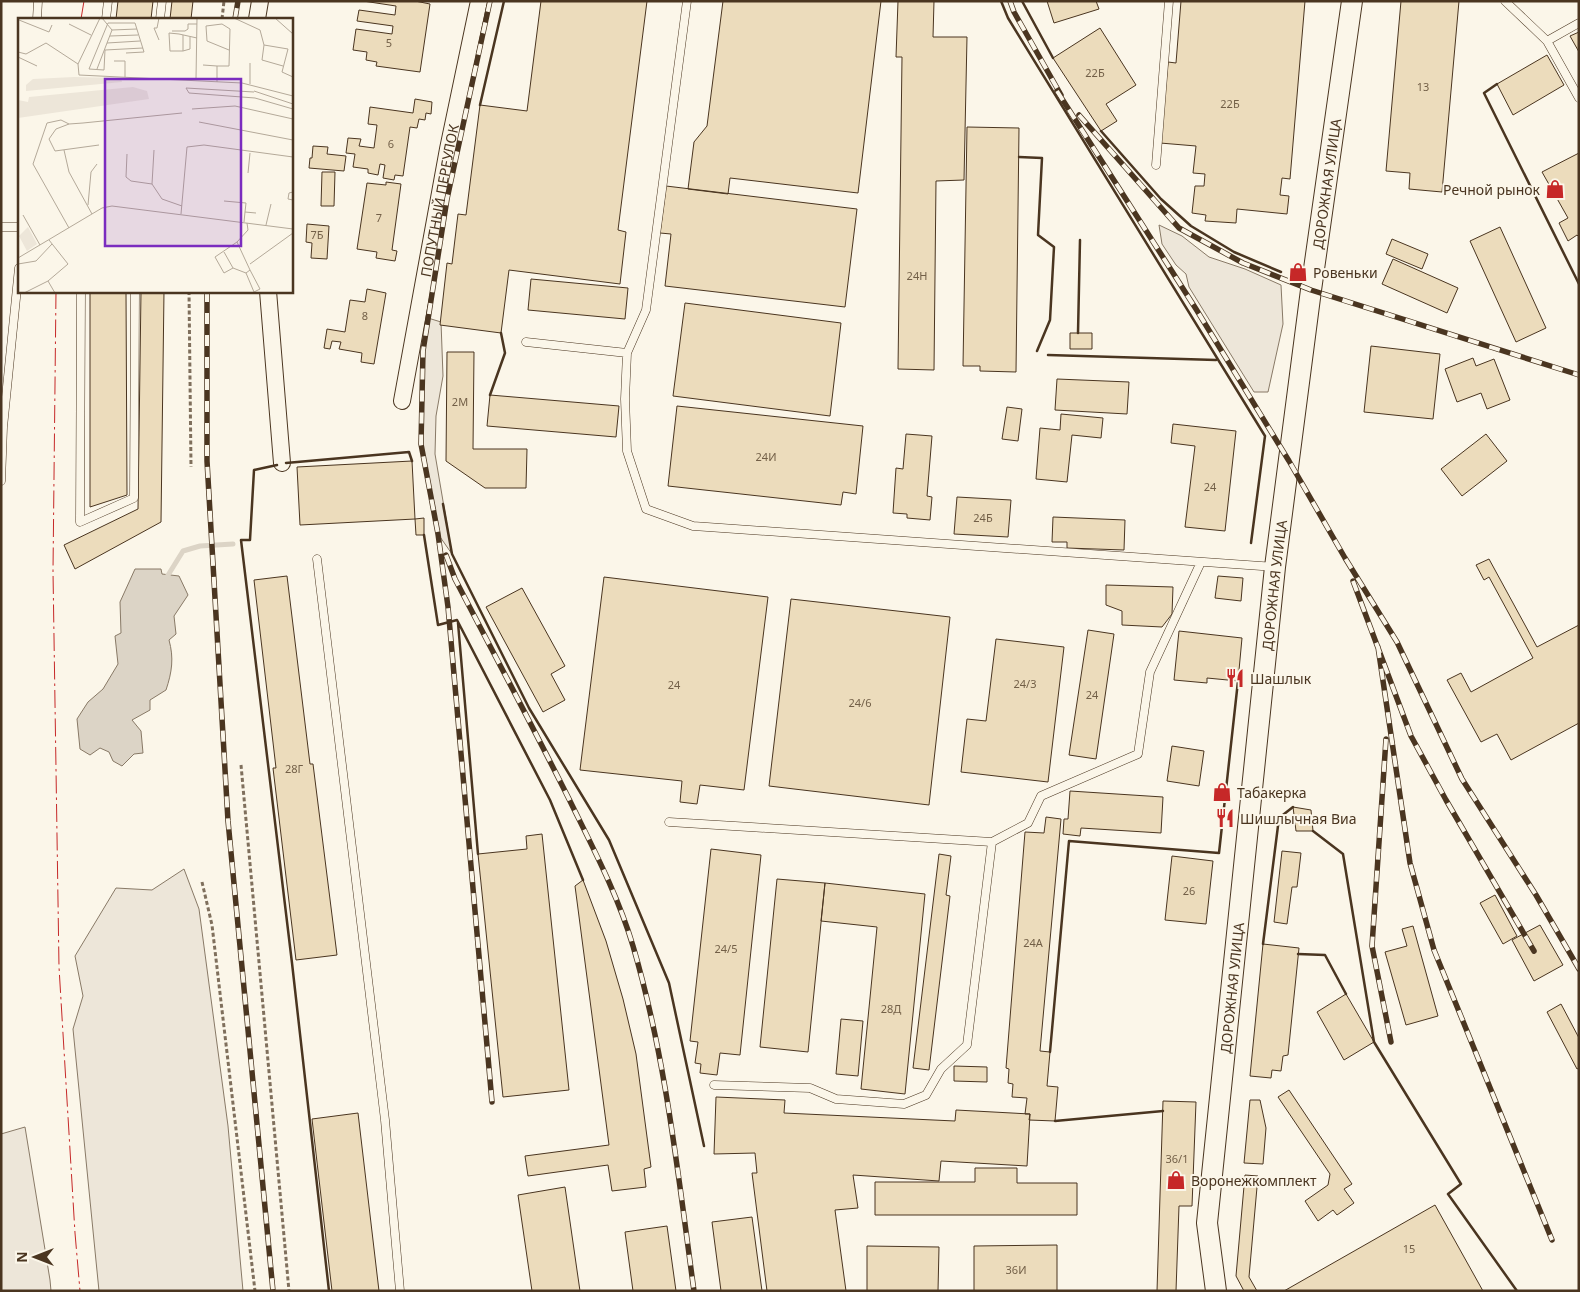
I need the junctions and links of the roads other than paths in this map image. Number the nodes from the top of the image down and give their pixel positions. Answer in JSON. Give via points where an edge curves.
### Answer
{"nodes":[{"id":1,"x":38,"y":1,"type":"edge"},
{"id":2,"x":108,"y":1,"type":"edge"},
{"id":3,"x":162,"y":1,"type":"edge"},
{"id":4,"x":260,"y":1,"type":"edge"},
{"id":5,"x":479,"y":1,"type":"edge"},
{"id":6,"x":687,"y":1,"type":"edge"},
{"id":7,"x":1169,"y":1,"type":"edge"},
{"id":8,"x":1352,"y":1,"type":"edge"},
{"id":9,"x":1505,"y":1,"type":"edge"},
{"id":10,"x":37,"y":18,"type":"edge"},
{"id":11,"x":106,"y":18,"type":"edge"},
{"id":12,"x":160,"y":18,"type":"edge"},
{"id":13,"x":257,"y":18,"type":"edge"},
{"id":14,"x":1579,"y":23,"type":"edge"},
{"id":15,"x":1547,"y":41,"type":"junction"},
{"id":16,"x":1579,"y":98,"type":"edge"},
{"id":17,"x":1156,"y":166,"type":"dead end"},
{"id":18,"x":1,"y":227,"type":"edge"},
{"id":19,"x":18,"y":227,"type":"edge"},
{"id":20,"x":18,"y":277,"type":"edge"},
{"id":21,"x":82,"y":292,"type":"edge"},
{"id":22,"x":135,"y":292,"type":"edge"},
{"id":23,"x":268,"y":292,"type":"edge"},
{"id":24,"x":526,"y":342,"type":"dead end"},
{"id":25,"x":627,"y":353,"type":"junction"},
{"id":26,"x":402,"y":400,"type":"dead end"},
{"id":27,"x":2,"y":427,"type":"edge"},
{"id":28,"x":282,"y":463,"type":"dead end"},
{"id":29,"x":1,"y":480,"type":"edge"},
{"id":30,"x":317,"y":559,"type":"dead end"},
{"id":31,"x":1201,"y":562,"type":"junction"},
{"id":32,"x":1275,"y":567,"type":"junction"},
{"id":33,"x":669,"y":822,"type":"dead end"},
{"id":34,"x":992,"y":842,"type":"junction"},
{"id":35,"x":714,"y":1085,"type":"dead end"},
{"id":36,"x":400,"y":1291,"type":"edge"},
{"id":37,"x":1216,"y":1291,"type":"edge"}],
"edges":[{"from":1,"to":10,"type":"lane"},
{"from":2,"to":11,"type":"lane"},
{"from":3,"to":12,"type":"lane"},
{"from":4,"to":13,"type":"street"},
{"from":5,"to":26,"type":"street","name":"ПОПУТНЫЙ ПЕРЕУЛОК"},
{"from":6,"to":25,"type":"lane","via":[[646,310]]},
{"from":7,"to":17,"type":"lane"},
{"from":8,"to":32,"type":"street","name":"ДОРОЖНАЯ УЛИЦА"},
{"from":9,"to":15,"type":"lane"},
{"from":14,"to":15,"type":"lane"},
{"from":15,"to":16,"type":"lane"},
{"from":18,"to":19,"type":"lane"},
{"from":20,"to":27,"type":"lane"},
{"from":21,"to":22,"type":"lane","via":[[80,522],[134,498]]},
{"from":23,"to":28,"type":"street"},
{"from":24,"to":25,"type":"lane"},
{"from":25,"to":31,"type":"lane","via":[[627,450],[646,509],[693,526]]},
{"from":27,"to":29,"type":"lane"},
{"from":30,"to":36,"type":"lane","via":[[385,1120]]},
{"from":31,"to":32,"type":"lane"},
{"from":31,"to":34,"type":"lane","via":[[1150,672],[1138,754],[1041,796],[1028,823]]},
{"from":32,"to":37,"type":"street","name":"ДОРОЖНАЯ УЛИЦА","via":[[1207,1223]]},
{"from":33,"to":34,"type":"lane"},
{"from":34,"to":35,"type":"lane","via":[[967,1045],[942,1069],[926,1095],[904,1104],[836,1099],[810,1088]]}]}
